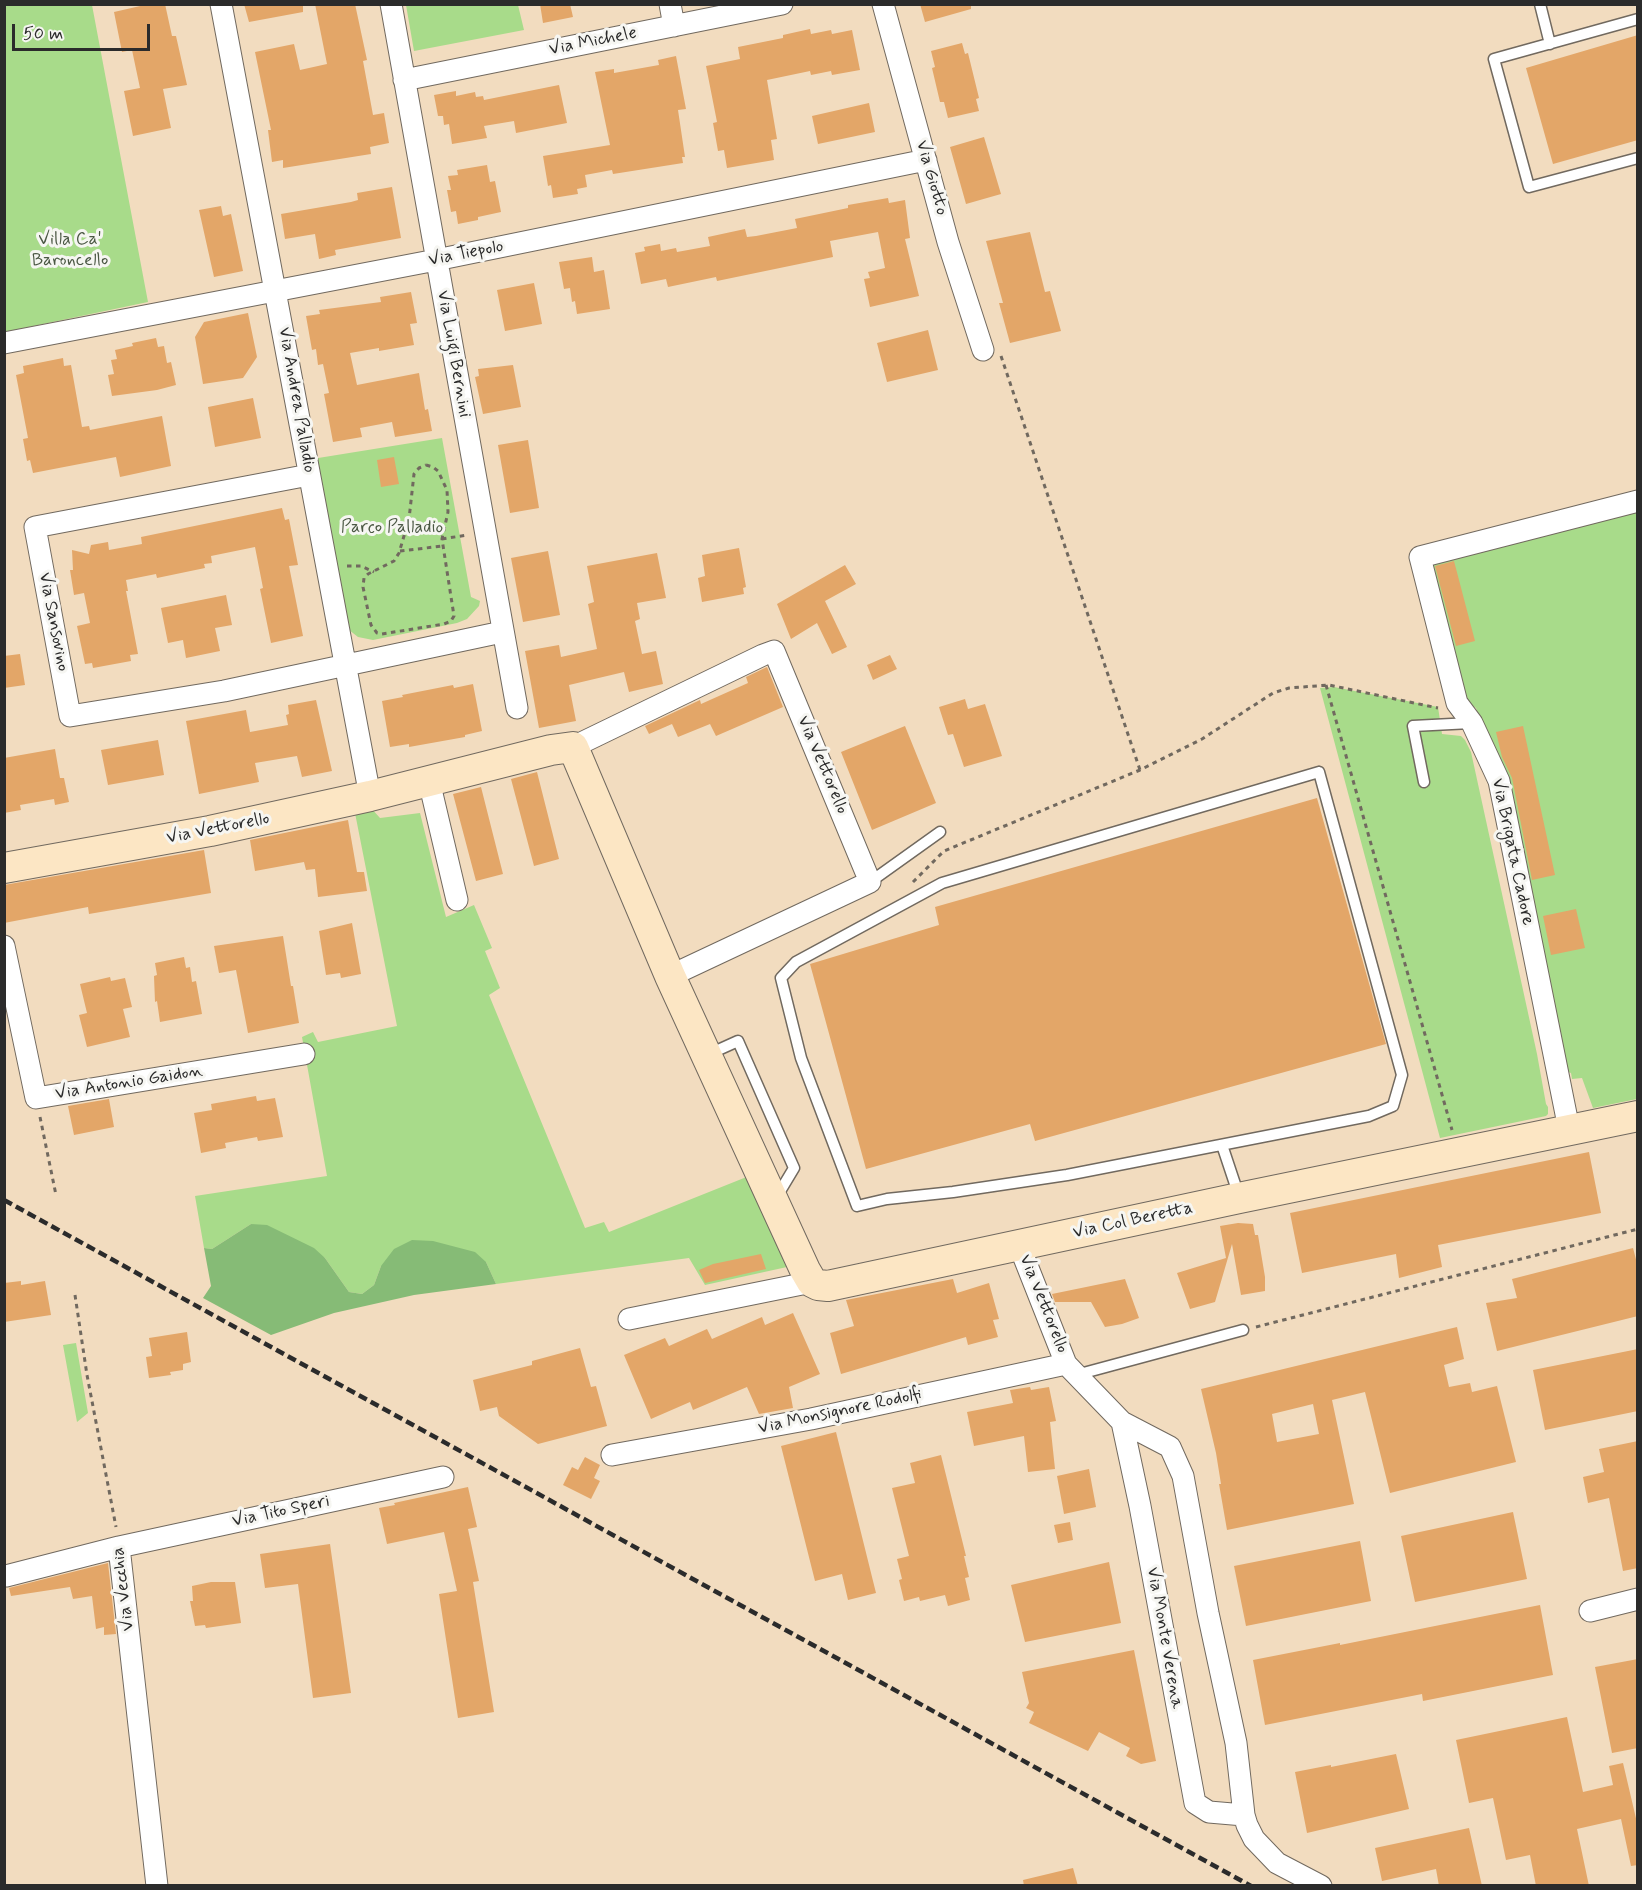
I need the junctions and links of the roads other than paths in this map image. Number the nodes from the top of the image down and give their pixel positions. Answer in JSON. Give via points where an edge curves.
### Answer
{"nodes":[{"id":1,"x":221,"y":4,"type":"edge"},
{"id":2,"x":391,"y":4,"type":"edge"},
{"id":3,"x":670,"y":4,"type":"edge"},
{"id":4,"x":782,"y":4,"type":"edge"},
{"id":5,"x":883,"y":4,"type":"edge"},
{"id":6,"x":1540,"y":4,"type":"edge"},
{"id":7,"x":1638,"y":19,"type":"edge"},
{"id":8,"x":674,"y":26,"type":"junction"},
{"id":9,"x":1550,"y":44,"type":"junction"},
{"id":10,"x":404,"y":80,"type":"junction"},
{"id":11,"x":1638,"y":158,"type":"edge"},
{"id":12,"x":926,"y":160,"type":"junction"},
{"id":13,"x":436,"y":260,"type":"junction"},
{"id":14,"x":276,"y":291,"type":"junction"},
{"id":15,"x":4,"y":343,"type":"edge"},
{"id":16,"x":992,"y":351,"type":"road end"},
{"id":17,"x":309,"y":475,"type":"junction"},
{"id":18,"x":1638,"y":501,"type":"edge"},
{"id":19,"x":502,"y":632,"type":"junction"},
{"id":20,"x":345,"y":664,"type":"junction"},
{"id":21,"x":517,"y":708,"type":"dead end"},
{"id":22,"x":1469,"y":719,"type":"junction"},
{"id":23,"x":573,"y":747,"type":"junction"},
{"id":24,"x":429,"y":781,"type":"junction"},
{"id":25,"x":1424,"y":782,"type":"dead end"},
{"id":26,"x":370,"y":796,"type":"junction"},
{"id":27,"x":940,"y":832,"type":"dead end"},
{"id":28,"x":4,"y":868,"type":"edge"},
{"id":29,"x":870,"y":882,"type":"junction"},
{"id":30,"x":457,"y":900,"type":"dead end"},
{"id":31,"x":4,"y":946,"type":"edge"},
{"id":32,"x":670,"y":976,"type":"junction"},
{"id":33,"x":304,"y":1054,"type":"dead end"},
{"id":34,"x":1638,"y":1116,"type":"edge"},
{"id":35,"x":1569,"y":1129,"type":"junction"},
{"id":36,"x":1222,"y":1145,"type":"junction"},
{"id":37,"x":1239,"y":1198,"type":"junction"},
{"id":38,"x":1019,"y":1245,"type":"junction"},
{"id":39,"x":812,"y":1282,"type":"junction"},
{"id":40,"x":629,"y":1318,"type":"dead end"},
{"id":41,"x":1243,"y":1330,"type":"road end"},
{"id":42,"x":1071,"y":1369,"type":"junction"},
{"id":43,"x":1122,"y":1422,"type":"junction"},
{"id":44,"x":612,"y":1455,"type":"dead end"},
{"id":45,"x":443,"y":1477,"type":"dead end"},
{"id":46,"x":119,"y":1547,"type":"junction"},
{"id":47,"x":6,"y":1576,"type":"dead end"},
{"id":48,"x":1638,"y":1599,"type":"edge"},
{"id":49,"x":1590,"y":1611,"type":"dead end"},
{"id":50,"x":1244,"y":1815,"type":"junction"},
{"id":51,"x":157,"y":1886,"type":"edge"},
{"id":52,"x":1322,"y":1886,"type":"edge"}],
"edges":[{"from":1,"to":14,"type":"street","name":"Via Andrea Palladio"},
{"from":2,"to":10,"type":"street","name":"Via Luigi Bernini"},
{"from":3,"to":8,"type":"street"},
{"from":4,"to":8,"type":"street","name":"Via Michele"},
{"from":5,"to":12,"type":"street","name":"Via Giotto"},
{"from":6,"to":9,"type":"lane"},
{"from":7,"to":9,"type":"lane"},
{"from":8,"to":10,"type":"street","name":"Via Michele"},
{"from":9,"to":11,"type":"lane","via":[[1494,59],[1529,187]]},
{"from":10,"to":13,"type":"street","name":"Via Luigi Bernini"},
{"from":12,"to":13,"type":"street","name":"Via Tiepolo"},
{"from":12,"to":16,"type":"street","name":"Via Giotto","via":[[951,251]]},
{"from":13,"to":14,"type":"street","name":"Via Tiepolo"},
{"from":13,"to":19,"type":"street","name":"Via Luigi Bernini"},
{"from":14,"to":15,"type":"street","name":"Via Tiepolo"},
{"from":14,"to":17,"type":"street","name":"Via Andrea Palladio"},
{"from":17,"to":20,"type":"street","name":"Via Andrea Palladio"},
{"from":17,"to":20,"type":"street","name":"Via Sansovino","via":[[35,526],[70,716],[224,691]]},
{"from":18,"to":22,"type":"street","name":"Via Brigata Cadore","via":[[1420,558],[1457,703]]},
{"from":19,"to":20,"type":"street"},
{"from":19,"to":21,"type":"street","name":"Via Luigi Bernini"},
{"from":20,"to":26,"type":"street","name":"Via Andrea Palladio"},
{"from":22,"to":25,"type":"lane","via":[[1413,726]]},
{"from":22,"to":35,"type":"street","name":"Via Brigata Cadore","via":[[1499,781]]},
{"from":23,"to":24,"type":"street","name":"Via Vettorello"},
{"from":23,"to":29,"type":"street","name":"Via Vettorello","via":[[774,651]]},
{"from":23,"to":32,"type":"street"},
{"from":24,"to":26,"type":"street","name":"Via Vettorello"},
{"from":24,"to":30,"type":"street"},
{"from":26,"to":28,"type":"street","name":"Via Vettorello","via":[[210,831]]},
{"from":27,"to":29,"type":"lane"},
{"from":29,"to":32,"type":"street"},
{"from":31,"to":33,"type":"street","name":"Via Antonio Gaidon","via":[[36,1098]]},
{"from":32,"to":39,"type":"street"},
{"from":34,"to":35,"type":"street","name":"Via Col Beretta"},
{"from":35,"to":37,"type":"street","name":"Via Col Beretta"},
{"from":36,"to":36,"type":"lane","via":[[1369,1116],[1393,1106],[1402,1075],[1319,772],[942,883],[796,962],[781,978],[801,1058],[857,1206],[1067,1175]]},
{"from":36,"to":37,"type":"lane"},
{"from":37,"to":38,"type":"street","name":"Via Col Beretta"},
{"from":38,"to":39,"type":"street","name":"Via Col Beretta","via":[[828,1286]]},
{"from":38,"to":42,"type":"street","name":"Via Vettorello"},
{"from":39,"to":40,"type":"street","name":"Via Col Beretta"},
{"from":41,"to":42,"type":"lane"},
{"from":42,"to":43,"type":"street"},
{"from":42,"to":44,"type":"street","name":"Via Monsignore Rodolfi"},
{"from":43,"to":50,"type":"street","via":[[1170,1447],[1183,1476],[1236,1743]]},
{"from":43,"to":50,"type":"street","name":"Via Monte Verena","via":[[1195,1803],[1209,1812]]},
{"from":45,"to":46,"type":"street","name":"Via Tito Speri"},
{"from":46,"to":47,"type":"street","name":"Via Tito Speri"},
{"from":46,"to":51,"type":"street","name":"Via Vecchia"},
{"from":48,"to":49,"type":"street"},
{"from":50,"to":52,"type":"street","via":[[1254,1839],[1277,1863]]}]}
